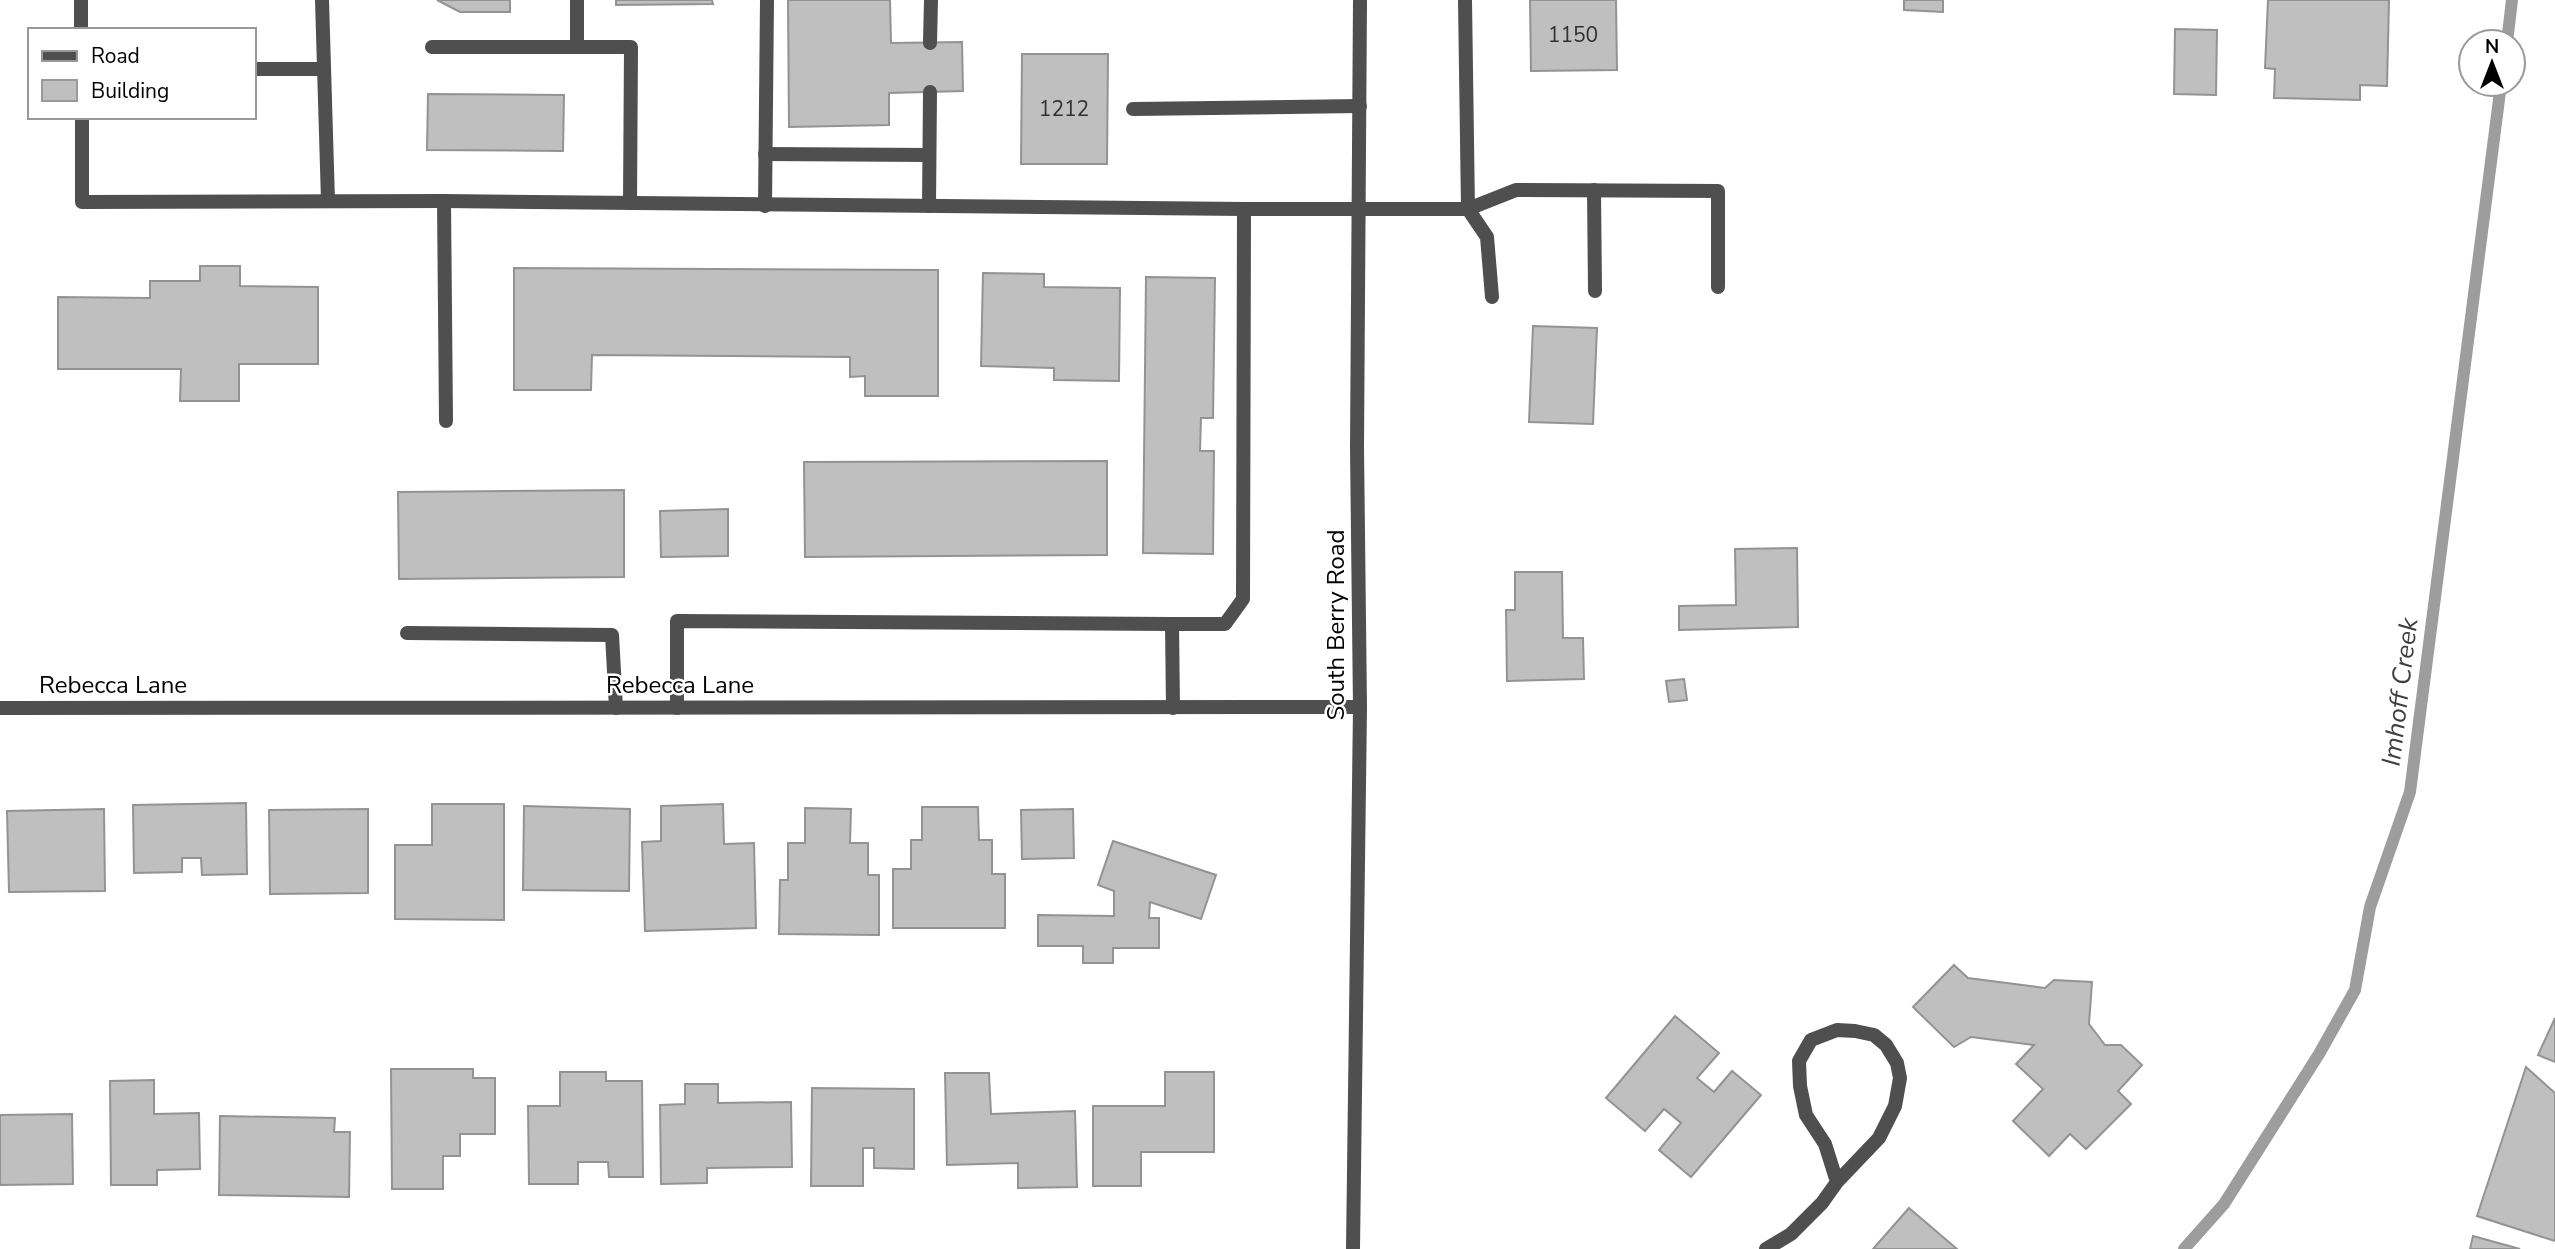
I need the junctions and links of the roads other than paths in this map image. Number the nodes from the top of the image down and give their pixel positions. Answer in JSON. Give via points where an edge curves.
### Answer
{"nodes":[{"id":1,"x":81,"y":0,"type":"edge"},
{"id":2,"x":322,"y":0,"type":"edge"},
{"id":3,"x":577,"y":0,"type":"edge"},
{"id":4,"x":767,"y":0,"type":"edge"},
{"id":5,"x":931,"y":0,"type":"edge"},
{"id":6,"x":1360,"y":0,"type":"edge"},
{"id":7,"x":1465,"y":0,"type":"edge"},
{"id":8,"x":82,"y":28,"type":"edge"},
{"id":9,"x":930,"y":43,"type":"dead end"},
{"id":10,"x":432,"y":47,"type":"dead end"},
{"id":11,"x":577,"y":47,"type":"junction"},
{"id":12,"x":256,"y":69,"type":"edge"},
{"id":13,"x":324,"y":69,"type":"junction"},
{"id":14,"x":930,"y":92,"type":"dead end"},
{"id":15,"x":1360,"y":106,"type":"junction"},
{"id":16,"x":1133,"y":109,"type":"dead end"},
{"id":17,"x":82,"y":119,"type":"edge"},
{"id":18,"x":765,"y":154,"type":"junction"},
{"id":19,"x":929,"y":155,"type":"junction"},
{"id":20,"x":1594,"y":190,"type":"junction"},
{"id":21,"x":328,"y":201,"type":"junction"},
{"id":22,"x":444,"y":201,"type":"junction"},
{"id":23,"x":630,"y":204,"type":"junction"},
{"id":24,"x":765,"y":205,"type":"junction"},
{"id":25,"x":929,"y":205,"type":"junction"},
{"id":26,"x":1244,"y":209,"type":"junction"},
{"id":27,"x":1359,"y":209,"type":"junction"},
{"id":28,"x":1468,"y":209,"type":"junction"},
{"id":29,"x":1718,"y":287,"type":"dead end"},
{"id":30,"x":1595,"y":291,"type":"dead end"},
{"id":31,"x":1492,"y":297,"type":"dead end"},
{"id":32,"x":446,"y":421,"type":"dead end"},
{"id":33,"x":1172,"y":624,"type":"junction"},
{"id":34,"x":407,"y":633,"type":"dead end"},
{"id":35,"x":1360,"y":706,"type":"junction"},
{"id":36,"x":0,"y":708,"type":"edge"},
{"id":37,"x":616,"y":708,"type":"junction"},
{"id":38,"x":677,"y":708,"type":"junction"},
{"id":39,"x":1173,"y":708,"type":"junction"},
{"id":40,"x":1837,"y":1182,"type":"junction"},
{"id":41,"x":1353,"y":1249,"type":"edge"},
{"id":42,"x":1766,"y":1249,"type":"edge"}],
"edges":[{"from":1,"to":8,"type":"street"},
{"from":2,"to":13,"type":"street"},
{"from":3,"to":11,"type":"street"},
{"from":4,"to":18,"type":"street"},
{"from":5,"to":9,"type":"street"},
{"from":6,"to":15,"type":"street","name":"South Berry Road"},
{"from":7,"to":28,"type":"street"},
{"from":10,"to":11,"type":"street"},
{"from":11,"to":23,"type":"street","via":[[631,47]]},
{"from":12,"to":13,"type":"street"},
{"from":13,"to":21,"type":"street"},
{"from":14,"to":19,"type":"street"},
{"from":15,"to":16,"type":"street"},
{"from":15,"to":27,"type":"street","name":"South Berry Road"},
{"from":17,"to":21,"type":"street","via":[[82,202]]},
{"from":18,"to":19,"type":"street"},
{"from":18,"to":24,"type":"street"},
{"from":19,"to":25,"type":"street"},
{"from":20,"to":28,"type":"street","via":[[1516,190]]},
{"from":20,"to":29,"type":"street","via":[[1718,191]]},
{"from":20,"to":30,"type":"street"},
{"from":21,"to":22,"type":"street"},
{"from":22,"to":23,"type":"street"},
{"from":22,"to":32,"type":"street"},
{"from":23,"to":24,"type":"street"},
{"from":24,"to":25,"type":"street"},
{"from":25,"to":26,"type":"street"},
{"from":26,"to":27,"type":"street"},
{"from":26,"to":33,"type":"street","via":[[1243,599],[1225,624]]},
{"from":27,"to":28,"type":"street"},
{"from":27,"to":35,"type":"street","name":"South Berry Road"},
{"from":28,"to":31,"type":"street","via":[[1487,237]]},
{"from":33,"to":38,"type":"street","via":[[677,621]]},
{"from":33,"to":39,"type":"street"},
{"from":34,"to":37,"type":"street","via":[[612,635]]},
{"from":35,"to":39,"type":"street","name":"Rebecca Lane"},
{"from":35,"to":41,"type":"street","name":"South Berry Road"},
{"from":36,"to":37,"type":"street","name":"Rebecca Lane"},
{"from":37,"to":38,"type":"street","name":"Rebecca Lane"},
{"from":38,"to":39,"type":"street","name":"Rebecca Lane"},
{"from":40,"to":40,"type":"street","via":[[1879,1138],[1895,1106],[1900,1078],[1886,1045],[1874,1035],[1855,1031],[1837,1030],[1811,1040],[1799,1061],[1806,1115],[1825,1144]]},
{"from":40,"to":42,"type":"street","via":[[1791,1234]]}]}
